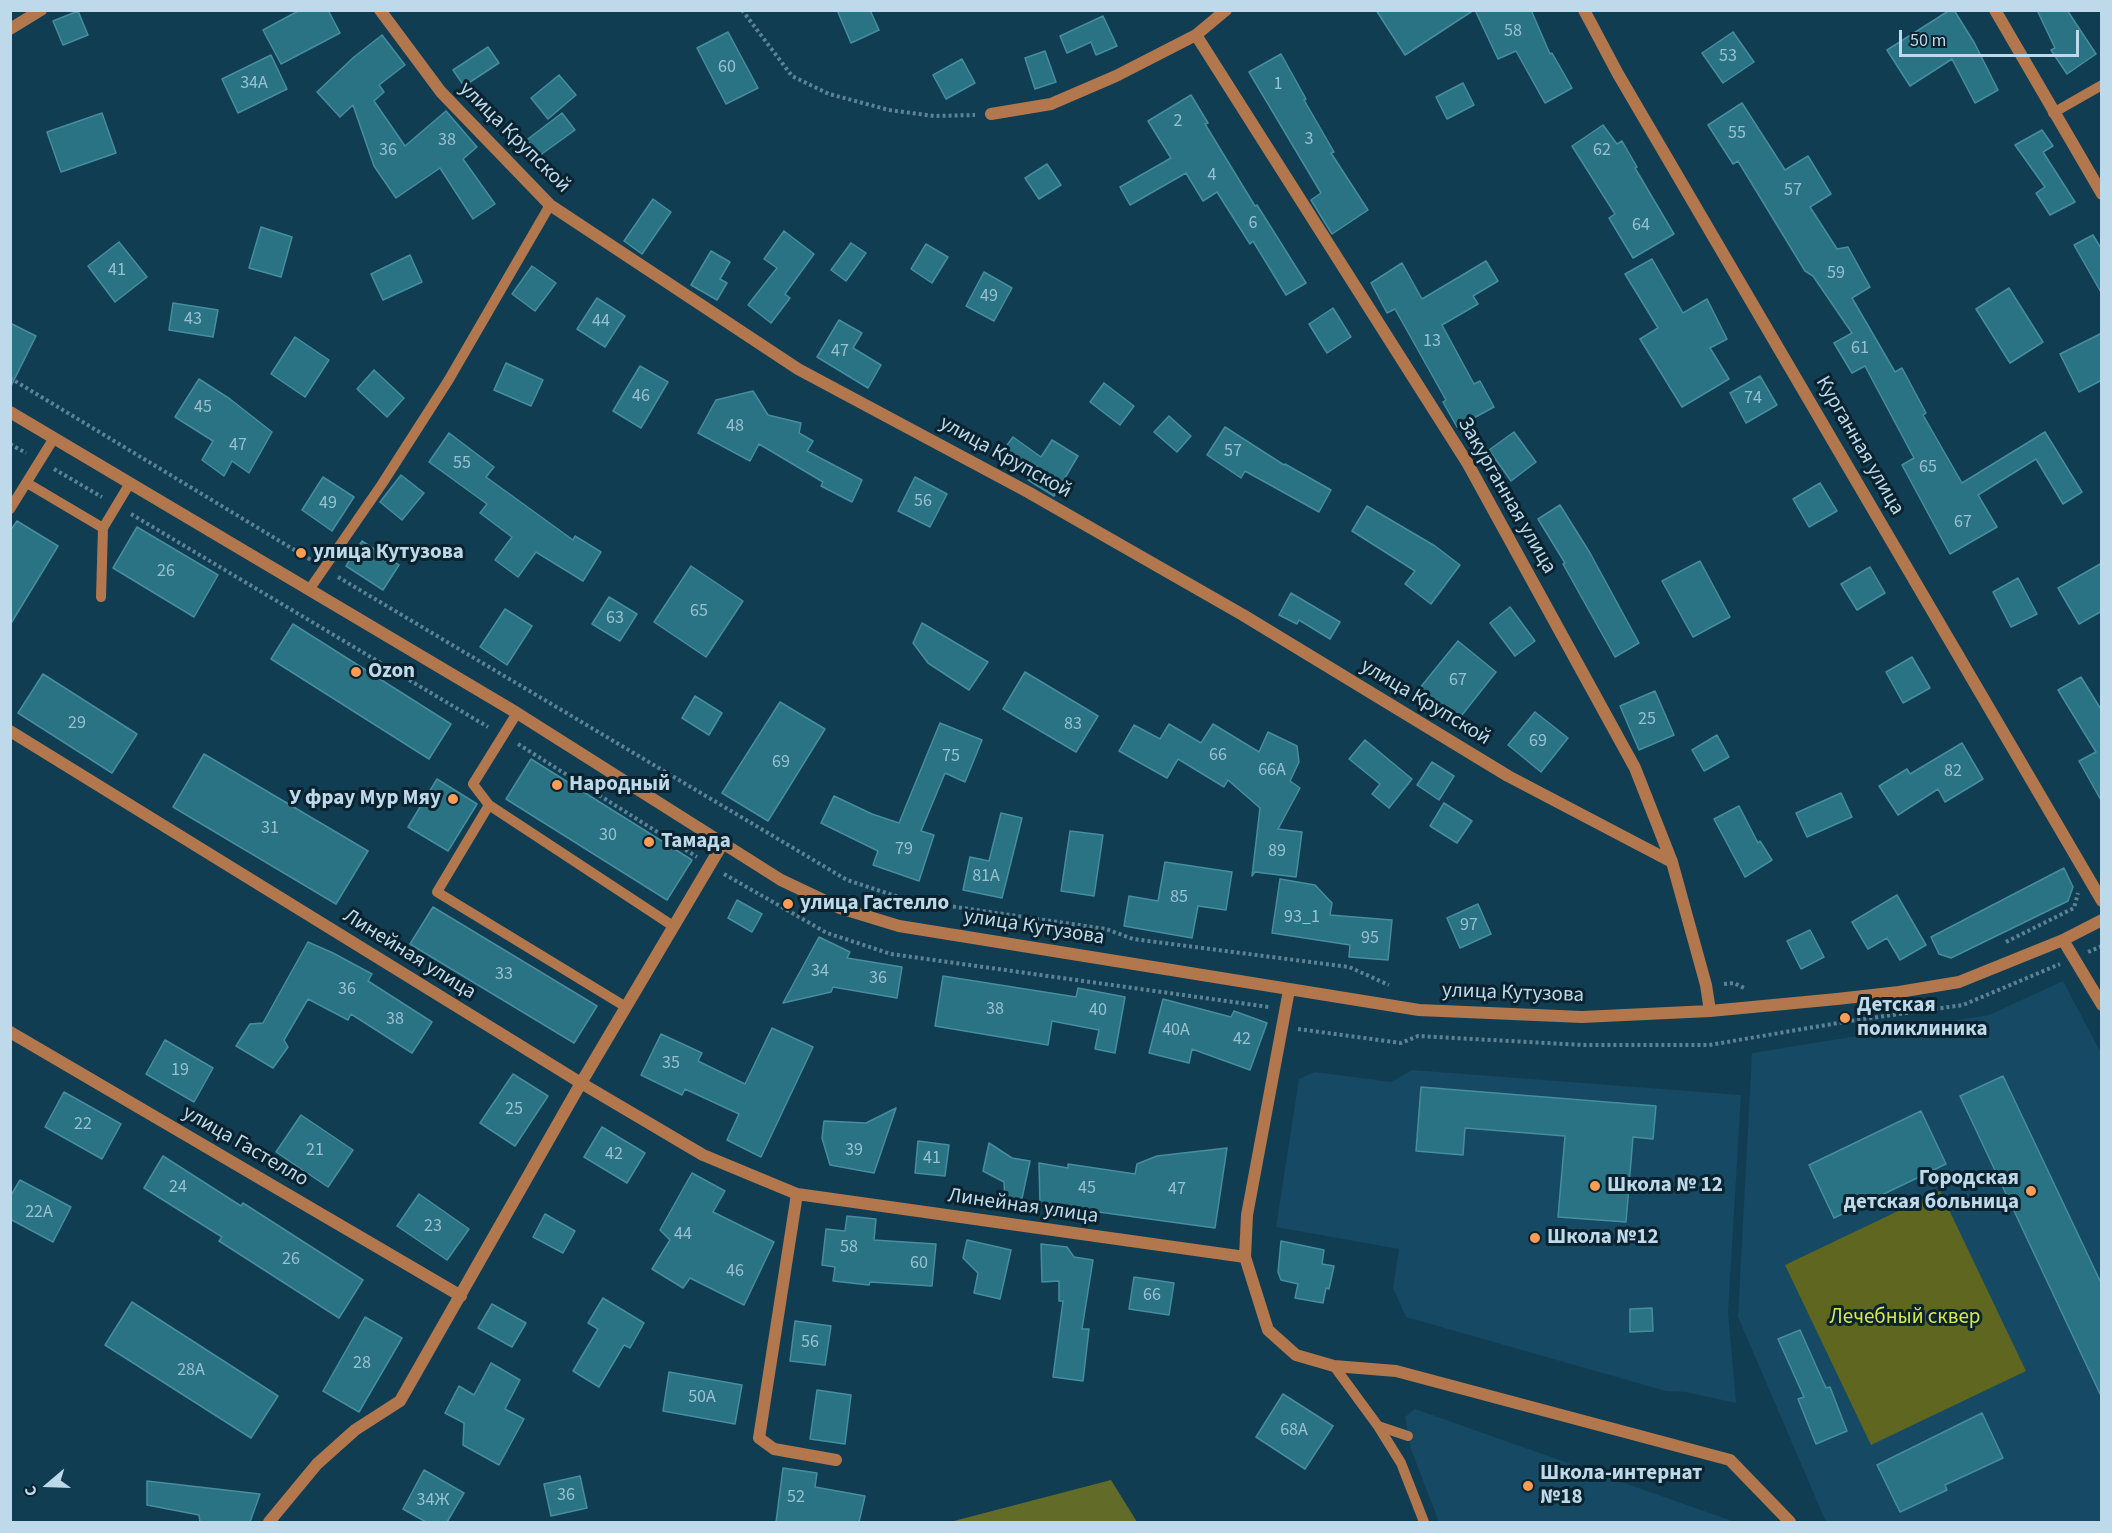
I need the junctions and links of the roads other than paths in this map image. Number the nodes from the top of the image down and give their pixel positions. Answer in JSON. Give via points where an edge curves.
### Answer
{"nodes":[{"id":1,"x":41,"y":10,"type":"edge"},
{"id":2,"x":380,"y":10,"type":"edge"},
{"id":3,"x":1226,"y":10,"type":"edge"},
{"id":4,"x":1584,"y":10,"type":"edge"},
{"id":5,"x":1995,"y":10,"type":"edge"},
{"id":6,"x":10,"y":29,"type":"edge"},
{"id":7,"x":1196,"y":35,"type":"junction"},
{"id":8,"x":2102,"y":85,"type":"edge"},
{"id":9,"x":2053,"y":113,"type":"junction"},
{"id":10,"x":992,"y":114,"type":"road end"},
{"id":11,"x":2102,"y":194,"type":"edge"},
{"id":12,"x":550,"y":205,"type":"junction"},
{"id":13,"x":10,"y":412,"type":"edge"},
{"id":14,"x":54,"y":438,"type":"junction"},
{"id":15,"x":27,"y":483,"type":"junction"},
{"id":16,"x":130,"y":483,"type":"junction"},
{"id":17,"x":10,"y":509,"type":"edge"},
{"id":18,"x":103,"y":528,"type":"junction"},
{"id":19,"x":309,"y":590,"type":"junction"},
{"id":20,"x":101,"y":597,"type":"dead end"},
{"id":21,"x":517,"y":713,"type":"junction"},
{"id":22,"x":10,"y":731,"type":"edge"},
{"id":23,"x":489,"y":805,"type":"junction"},
{"id":24,"x":723,"y":843,"type":"junction"},
{"id":25,"x":1672,"y":862,"type":"junction"},
{"id":26,"x":2102,"y":901,"type":"edge"},
{"id":27,"x":2102,"y":920,"type":"edge"},
{"id":28,"x":673,"y":926,"type":"junction"},
{"id":29,"x":2063,"y":940,"type":"junction"},
{"id":30,"x":1289,"y":990,"type":"junction"},
{"id":31,"x":2102,"y":1005,"type":"edge"},
{"id":32,"x":626,"y":1007,"type":"junction"},
{"id":33,"x":1710,"y":1011,"type":"junction"},
{"id":34,"x":10,"y":1032,"type":"edge"},
{"id":35,"x":580,"y":1083,"type":"junction"},
{"id":36,"x":797,"y":1194,"type":"junction"},
{"id":37,"x":1245,"y":1257,"type":"junction"},
{"id":38,"x":461,"y":1296,"type":"junction"},
{"id":39,"x":1334,"y":1366,"type":"junction"},
{"id":40,"x":1378,"y":1425,"type":"junction"},
{"id":41,"x":1408,"y":1436,"type":"dead end"},
{"id":42,"x":836,"y":1460,"type":"dead end"},
{"id":43,"x":268,"y":1522,"type":"edge"},
{"id":44,"x":1424,"y":1522,"type":"edge"},
{"id":45,"x":1790,"y":1522,"type":"edge"}],
"edges":[{"from":1,"to":6,"type":"street"},
{"from":2,"to":12,"type":"street","name":"улица Крупской","via":[[441,92]]},
{"from":3,"to":7,"type":"street"},
{"from":4,"to":26,"type":"street","name":"Курганная улица"},
{"from":5,"to":9,"type":"street"},
{"from":7,"to":10,"type":"street","via":[[1051,104]]},
{"from":7,"to":25,"type":"street","name":"Закурганная улица","via":[[1468,464],[1635,768]]},
{"from":8,"to":9,"type":"lane"},
{"from":9,"to":11,"type":"street"},
{"from":12,"to":19,"type":"lane","via":[[448,381]]},
{"from":12,"to":25,"type":"street","name":"улица Крупской","via":[[798,369],[1028,492],[1243,615],[1508,776]]},
{"from":13,"to":14,"type":"street","name":"улица Кутузова"},
{"from":14,"to":15,"type":"lane"},
{"from":14,"to":16,"type":"street","name":"улица Кутузова"},
{"from":15,"to":17,"type":"lane"},
{"from":15,"to":18,"type":"lane"},
{"from":16,"to":18,"type":"lane"},
{"from":16,"to":19,"type":"street","name":"улица Кутузова"},
{"from":18,"to":20,"type":"lane"},
{"from":19,"to":21,"type":"street","name":"улица Кутузова"},
{"from":21,"to":23,"type":"lane","via":[[473,784]]},
{"from":21,"to":24,"type":"street","name":"улица Кутузова"},
{"from":22,"to":35,"type":"street","name":"Линейная улица"},
{"from":23,"to":28,"type":"lane"},
{"from":23,"to":32,"type":"lane","via":[[437,892]]},
{"from":24,"to":28,"type":"street"},
{"from":24,"to":30,"type":"street","name":"улица Кутузова","via":[[790,885],[840,908],[899,926]]},
{"from":25,"to":33,"type":"street","name":"Закурганная улица"},
{"from":27,"to":29,"type":"street","name":"улица Кутузова"},
{"from":28,"to":32,"type":"street"},
{"from":29,"to":31,"type":"street"},
{"from":29,"to":33,"type":"street","name":"улица Кутузова","via":[[1959,982]]},
{"from":30,"to":33,"type":"street","name":"улица Кутузова","via":[[1419,1010],[1582,1017]]},
{"from":30,"to":37,"type":"street","via":[[1247,1215]]},
{"from":32,"to":35,"type":"street"},
{"from":34,"to":38,"type":"street","name":"улица Гастелло"},
{"from":35,"to":36,"type":"street","name":"Линейная улица","via":[[703,1155]]},
{"from":35,"to":38,"type":"street"},
{"from":36,"to":37,"type":"street","name":"Линейная улица"},
{"from":36,"to":42,"type":"street","via":[[759,1438],[774,1449]]},
{"from":37,"to":39,"type":"street","via":[[1268,1330],[1296,1355]]},
{"from":38,"to":43,"type":"street","via":[[399,1401],[355,1430],[317,1464]]},
{"from":39,"to":40,"type":"lane"},
{"from":39,"to":45,"type":"street","via":[[1396,1371],[1730,1460]]},
{"from":40,"to":41,"type":"lane"},
{"from":40,"to":44,"type":"lane","via":[[1401,1463]]}]}
